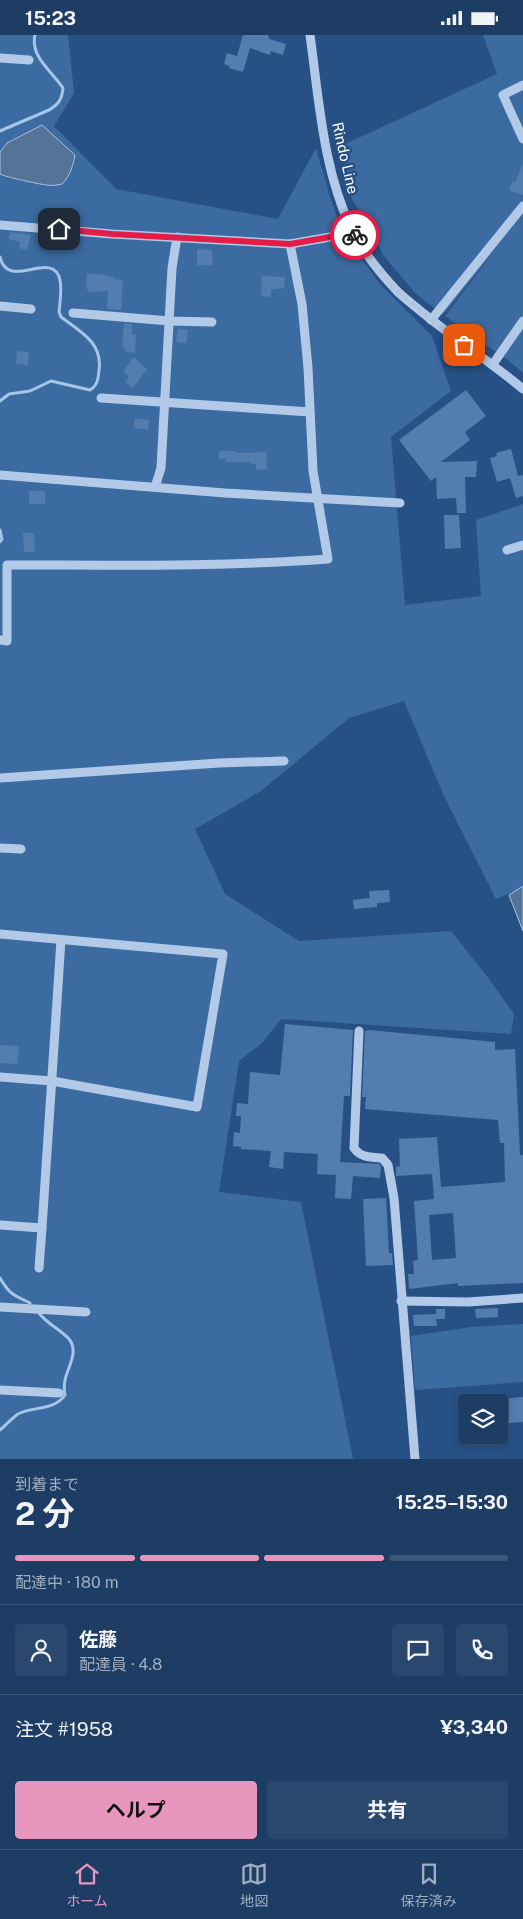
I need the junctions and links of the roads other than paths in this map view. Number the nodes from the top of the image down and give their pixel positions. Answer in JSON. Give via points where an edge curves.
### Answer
{"nodes":[{"id":1,"x":310,"y":35,"type":"edge"},
{"id":2,"x":0,"y":58,"type":"edge"},
{"id":3,"x":29,"y":60,"type":"dead end"},
{"id":4,"x":523,"y":85,"type":"edge"},
{"id":5,"x":523,"y":139,"type":"edge"},
{"id":6,"x":523,"y":206,"type":"edge"},
{"id":7,"x":0,"y":225,"type":"edge"},
{"id":8,"x":353,"y":233,"type":"junction"},
{"id":9,"x":177,"y":237,"type":"junction"},
{"id":10,"x":290,"y":244,"type":"junction"},
{"id":11,"x":0,"y":306,"type":"edge"},
{"id":12,"x":31,"y":309,"type":"dead end"},
{"id":13,"x":73,"y":313,"type":"dead end"},
{"id":14,"x":431,"y":320,"type":"junction"},
{"id":15,"x":170,"y":321,"type":"junction"},
{"id":16,"x":523,"y":321,"type":"edge"},
{"id":17,"x":212,"y":322,"type":"dead end"},
{"id":18,"x":493,"y":364,"type":"junction"},
{"id":19,"x":523,"y":389,"type":"edge"},
{"id":20,"x":101,"y":398,"type":"dead end"},
{"id":21,"x":165,"y":403,"type":"junction"},
{"id":22,"x":310,"y":412,"type":"junction"},
{"id":23,"x":0,"y":475,"type":"edge"},
{"id":24,"x":155,"y":487,"type":"junction"},
{"id":25,"x":318,"y":499,"type":"junction"},
{"id":26,"x":400,"y":503,"type":"dead end"},
{"id":27,"x":523,"y":545,"type":"edge"},
{"id":28,"x":507,"y":550,"type":"dead end"},
{"id":29,"x":0,"y":640,"type":"edge"},
{"id":30,"x":284,"y":761,"type":"dead end"},
{"id":31,"x":0,"y":778,"type":"edge"},
{"id":32,"x":0,"y":848,"type":"edge"},
{"id":33,"x":21,"y":849,"type":"dead end"},
{"id":34,"x":0,"y":934,"type":"edge"},
{"id":35,"x":61,"y":940,"type":"junction"},
{"id":36,"x":359,"y":1031,"type":"dead end"},
{"id":37,"x":0,"y":1077,"type":"edge"},
{"id":38,"x":52,"y":1081,"type":"junction"},
{"id":39,"x":0,"y":1225,"type":"edge"},
{"id":40,"x":42,"y":1228,"type":"junction"},
{"id":41,"x":39,"y":1268,"type":"dead end"},
{"id":42,"x":523,"y":1298,"type":"edge"},
{"id":43,"x":401,"y":1301,"type":"junction"},
{"id":44,"x":0,"y":1307,"type":"edge"},
{"id":45,"x":86,"y":1312,"type":"dead end"},
{"id":46,"x":0,"y":1390,"type":"edge"},
{"id":47,"x":59,"y":1393,"type":"dead end"},
{"id":48,"x":415,"y":1459,"type":"edge"}],
"edges":[{"from":1,"to":8,"type":"street","name":"Rindo Line","via":[[328,157]]},
{"from":2,"to":3,"type":"street"},
{"from":4,"to":5,"type":"street","via":[[502,95]]},
{"from":6,"to":14,"type":"street"},
{"from":7,"to":9,"type":"street"},
{"from":8,"to":10,"type":"street"},
{"from":8,"to":14,"type":"street","name":"Rindo Line","via":[[398,292]]},
{"from":9,"to":10,"type":"street"},
{"from":9,"to":15,"type":"street"},
{"from":10,"to":22,"type":"street","via":[[302,304]]},
{"from":11,"to":12,"type":"street"},
{"from":13,"to":15,"type":"street"},
{"from":14,"to":18,"type":"street","name":"Rindo Line"},
{"from":15,"to":17,"type":"street"},
{"from":15,"to":21,"type":"street"},
{"from":16,"to":18,"type":"street"},
{"from":18,"to":19,"type":"street","name":"Rindo Line"},
{"from":20,"to":21,"type":"street"},
{"from":21,"to":22,"type":"street"},
{"from":21,"to":24,"type":"street","via":[[161,468]]},
{"from":22,"to":25,"type":"street"},
{"from":23,"to":24,"type":"street"},
{"from":24,"to":25,"type":"street"},
{"from":25,"to":26,"type":"street"},
{"from":25,"to":29,"type":"street","via":[[328,559],[174,566],[6,565],[8,641]]},
{"from":27,"to":28,"type":"street"},
{"from":30,"to":31,"type":"street"},
{"from":32,"to":33,"type":"street"},
{"from":34,"to":35,"type":"street"},
{"from":35,"to":38,"type":"street"},
{"from":35,"to":38,"type":"street","via":[[224,954],[198,1107]]},
{"from":36,"to":43,"type":"street","via":[[354,1148],[367,1157],[382,1158],[388,1165],[394,1198]]},
{"from":37,"to":38,"type":"street"},
{"from":38,"to":40,"type":"street"},
{"from":39,"to":40,"type":"street"},
{"from":40,"to":41,"type":"street"},
{"from":42,"to":43,"type":"street"},
{"from":43,"to":48,"type":"street"},
{"from":44,"to":45,"type":"street"},
{"from":46,"to":47,"type":"street"}]}
